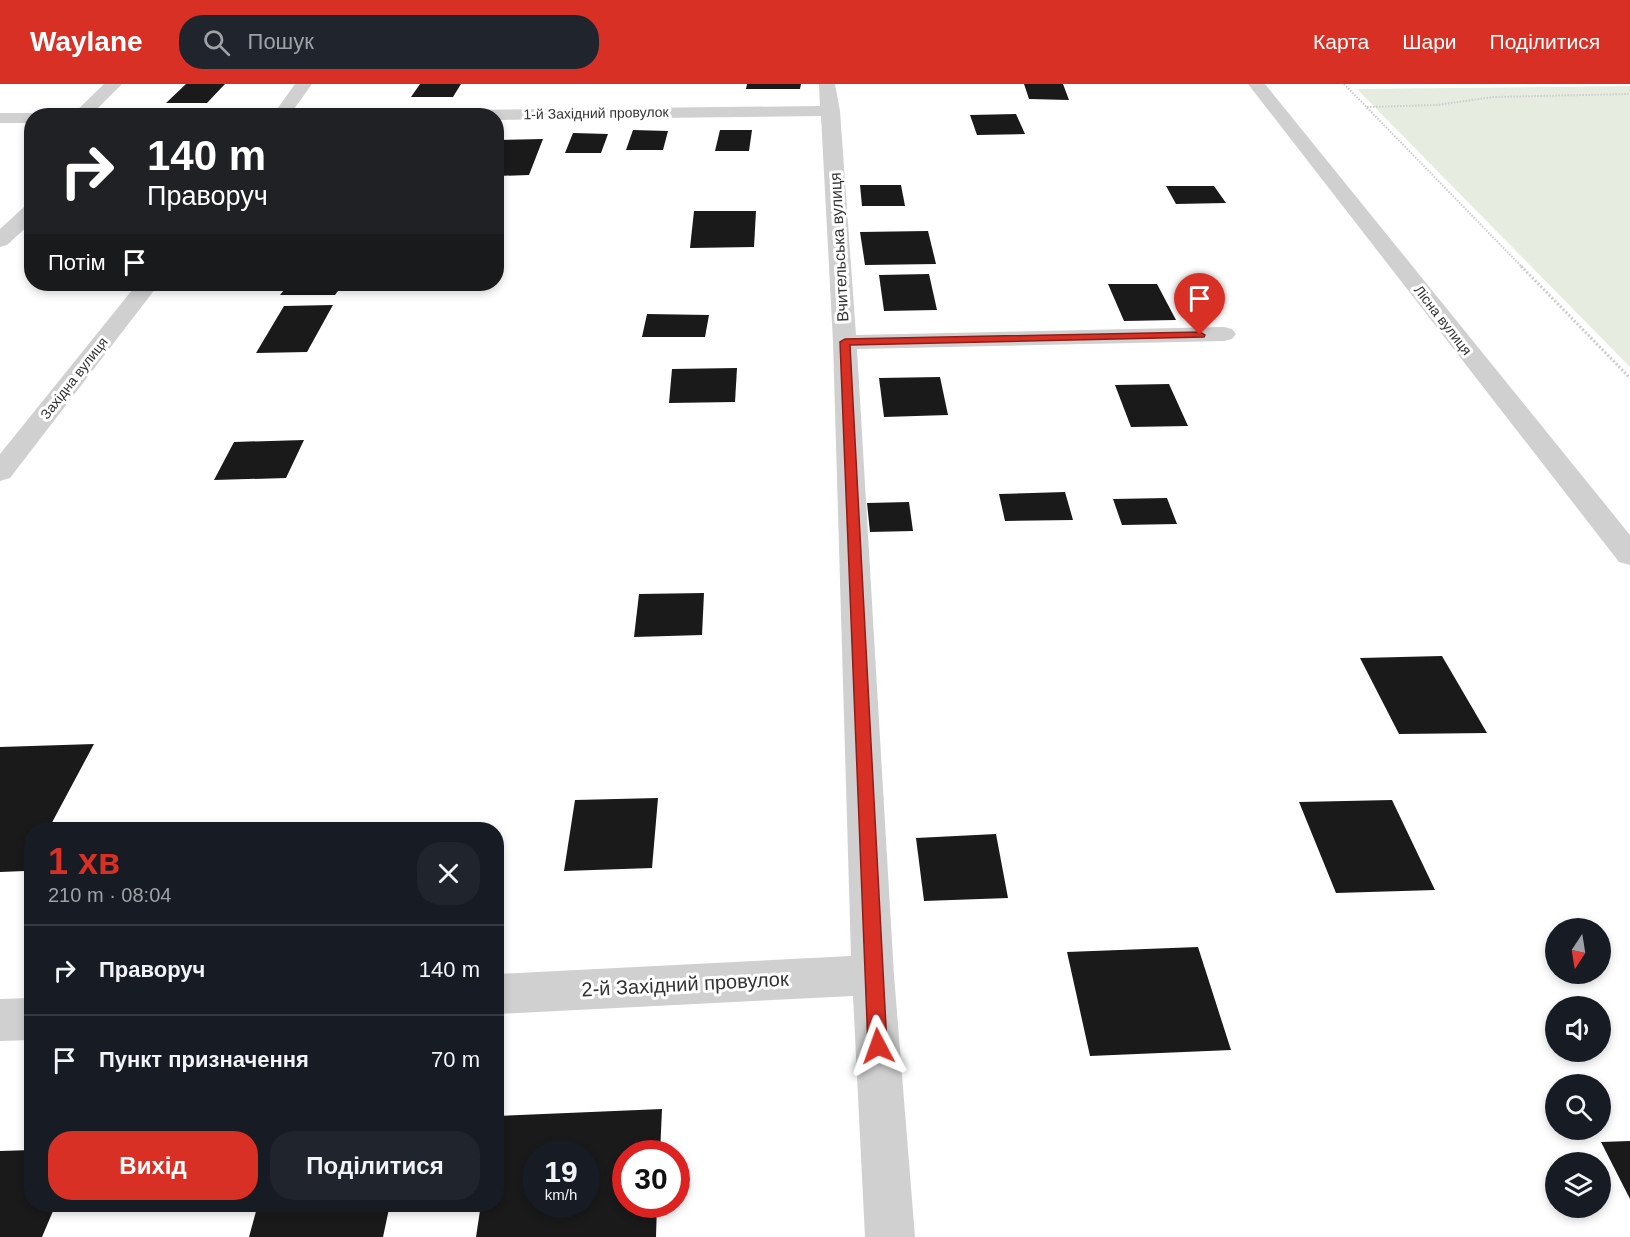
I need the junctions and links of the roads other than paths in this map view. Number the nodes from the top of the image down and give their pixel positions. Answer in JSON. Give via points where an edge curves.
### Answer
{"nodes":[{"id":1,"x":114,"y":84,"type":"edge"},
{"id":2,"x":304,"y":84,"type":"edge"},
{"id":3,"x":1256,"y":84,"type":"edge"},
{"id":4,"x":829,"y":98,"type":"edge"},
{"id":5,"x":88,"y":108,"type":"edge"},
{"id":6,"x":286,"y":108,"type":"edge"},
{"id":7,"x":504,"y":110,"type":"edge"},
{"id":8,"x":0,"y":118,"type":"edge"},
{"id":9,"x":24,"y":118,"type":"edge"},
{"id":10,"x":24,"y":218,"type":"edge"},
{"id":11,"x":0,"y":241,"type":"edge"},
{"id":12,"x":142,"y":291,"type":"edge"},
{"id":13,"x":1224,"y":334,"type":"dead end"},
{"id":14,"x":845,"y":342,"type":"junction"},
{"id":15,"x":0,"y":472,"type":"edge"},
{"id":16,"x":1630,"y":555,"type":"edge"},
{"id":17,"x":873,"y":975,"type":"junction"},
{"id":18,"x":504,"y":994,"type":"edge"},
{"id":19,"x":24,"y":1019,"type":"edge"},
{"id":20,"x":0,"y":1020,"type":"edge"},
{"id":21,"x":890,"y":1237,"type":"edge"}],
"edges":[{"from":1,"to":5,"type":"street"},
{"from":2,"to":6,"type":"street"},
{"from":3,"to":16,"type":"street","name":"Лісна вулиця"},
{"from":4,"to":7,"type":"street","name":"1-й Західний провулок"},
{"from":4,"to":14,"type":"street","name":"Вчительська вулиця"},
{"from":8,"to":9,"type":"street"},
{"from":10,"to":11,"type":"street"},
{"from":12,"to":15,"type":"street","name":"Західна вулиця"},
{"from":13,"to":14,"type":"street"},
{"from":14,"to":17,"type":"street","name":"Вчительська вулиця"},
{"from":17,"to":18,"type":"street","name":"2-й Західний провулок"},
{"from":17,"to":21,"type":"street","name":"Вчительська вулиця"},
{"from":19,"to":20,"type":"street"}]}
